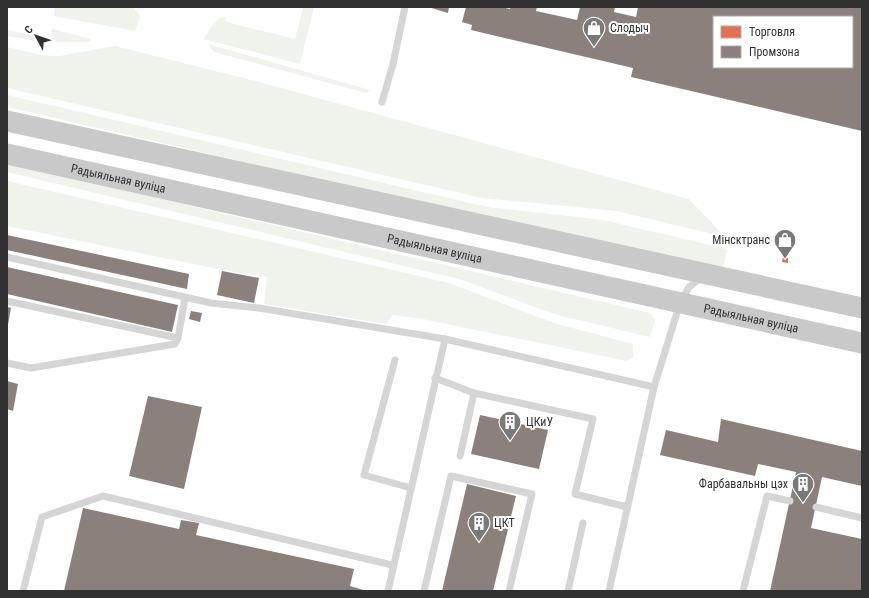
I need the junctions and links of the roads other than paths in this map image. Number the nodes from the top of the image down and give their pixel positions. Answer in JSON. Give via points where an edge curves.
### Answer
{"nodes":[{"id":1,"x":405,"y":7,"type":"edge"},
{"id":2,"x":382,"y":102,"type":"dead end"},
{"id":3,"x":7,"y":121,"type":"edge"},
{"id":4,"x":7,"y":154,"type":"edge"},
{"id":5,"x":7,"y":257,"type":"edge"},
{"id":6,"x":705,"y":275,"type":"junction"},
{"id":7,"x":185,"y":298,"type":"junction"},
{"id":8,"x":7,"y":300,"type":"edge"},
{"id":9,"x":680,"y":303,"type":"junction"},
{"id":10,"x":862,"y":308,"type":"edge"},
{"id":11,"x":178,"y":338,"type":"junction"},
{"id":12,"x":445,"y":339,"type":"junction"},
{"id":13,"x":862,"y":343,"type":"edge"},
{"id":14,"x":394,"y":360,"type":"dead end"},
{"id":15,"x":7,"y":363,"type":"edge"},
{"id":16,"x":435,"y":378,"type":"junction"},
{"id":17,"x":654,"y":387,"type":"junction"},
{"id":18,"x":474,"y":393,"type":"junction"},
{"id":19,"x":460,"y":456,"type":"dead end"},
{"id":20,"x":411,"y":488,"type":"junction"},
{"id":21,"x":790,"y":501,"type":"dead end"},
{"id":22,"x":627,"y":507,"type":"junction"},
{"id":23,"x":816,"y":507,"type":"dead end"},
{"id":24,"x":862,"y":518,"type":"edge"},
{"id":25,"x":583,"y":523,"type":"dead end"},
{"id":26,"x":392,"y":566,"type":"junction"},
{"id":27,"x":23,"y":591,"type":"edge"},
{"id":28,"x":388,"y":591,"type":"edge"},
{"id":29,"x":424,"y":591,"type":"edge"},
{"id":30,"x":509,"y":591,"type":"edge"},
{"id":31,"x":568,"y":591,"type":"edge"},
{"id":32,"x":609,"y":591,"type":"edge"},
{"id":33,"x":743,"y":591,"type":"edge"}],
"edges":[{"from":1,"to":2,"type":"lane"},
{"from":3,"to":6,"type":"main road"},
{"from":4,"to":9,"type":"main road","name":"Радыяльная вуліца"},
{"from":5,"to":7,"type":"lane"},
{"from":6,"to":9,"type":"lane","via":[[696,280]]},
{"from":6,"to":10,"type":"main road"},
{"from":7,"to":11,"type":"lane"},
{"from":7,"to":12,"type":"lane"},
{"from":8,"to":11,"type":"lane"},
{"from":9,"to":13,"type":"main road","name":"Радыяльная вуліца"},
{"from":9,"to":17,"type":"lane"},
{"from":11,"to":15,"type":"lane","via":[[175,344],[31,368]]},
{"from":12,"to":16,"type":"lane"},
{"from":12,"to":17,"type":"lane"},
{"from":14,"to":20,"type":"lane","via":[[364,474]]},
{"from":16,"to":18,"type":"lane"},
{"from":16,"to":20,"type":"lane"},
{"from":17,"to":22,"type":"lane"},
{"from":18,"to":19,"type":"lane"},
{"from":18,"to":22,"type":"lane","via":[[593,419],[575,494]]},
{"from":20,"to":26,"type":"lane"},
{"from":21,"to":33,"type":"lane","via":[[767,496]]},
{"from":22,"to":32,"type":"lane"},
{"from":23,"to":24,"type":"lane"},
{"from":25,"to":31,"type":"lane"},
{"from":26,"to":27,"type":"lane","via":[[103,496],[42,517]]},
{"from":26,"to":28,"type":"lane"},
{"from":29,"to":30,"type":"lane","via":[[451,476],[532,494]]}]}
